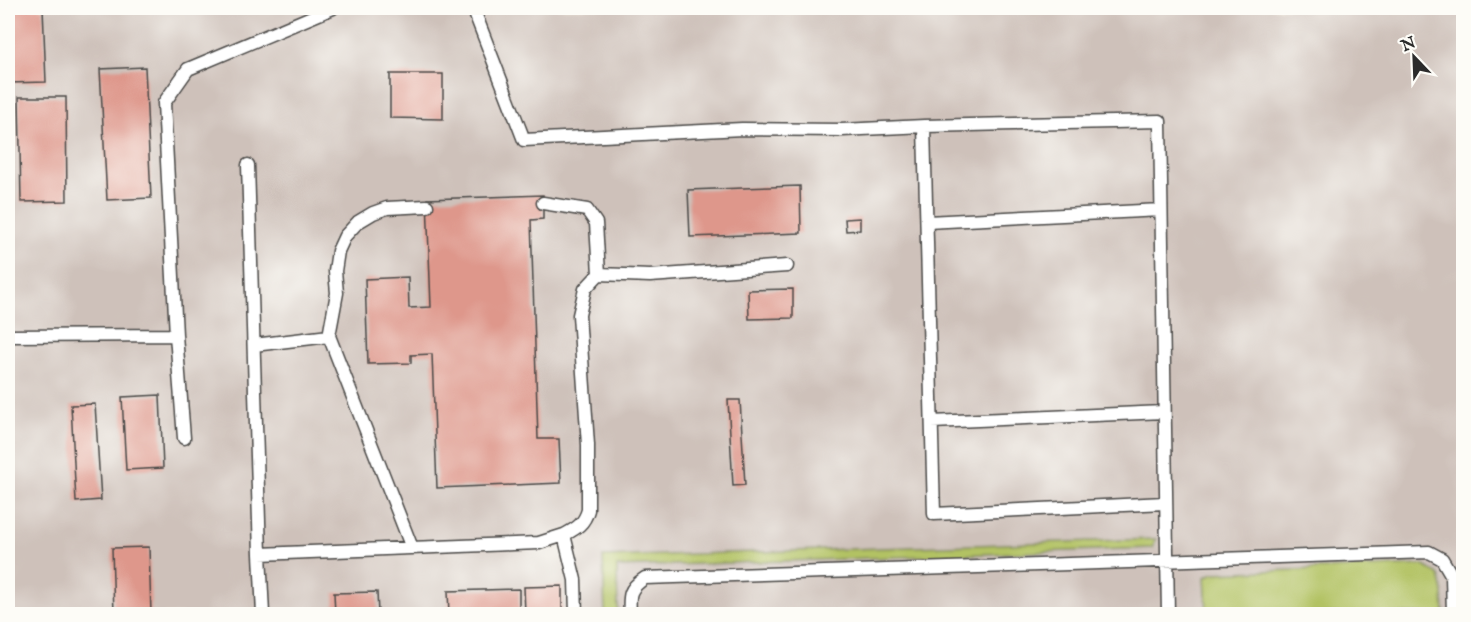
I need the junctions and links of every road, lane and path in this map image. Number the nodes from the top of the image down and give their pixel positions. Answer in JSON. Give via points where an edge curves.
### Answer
{"nodes":[{"id":1,"x":333,"y":8,"type":"edge"},
{"id":2,"x":473,"y":8,"type":"edge"},
{"id":3,"x":924,"y":126,"type":"junction"},
{"id":4,"x":248,"y":165,"type":"dead end"},
{"id":5,"x":543,"y":203,"type":"dead end"},
{"id":6,"x":427,"y":206,"type":"dead end"},
{"id":7,"x":1161,"y":210,"type":"junction"},
{"id":8,"x":927,"y":222,"type":"junction"},
{"id":9,"x":787,"y":266,"type":"dead end"},
{"id":10,"x":599,"y":274,"type":"junction"},
{"id":11,"x":177,"y":335,"type":"junction"},
{"id":12,"x":8,"y":336,"type":"edge"},
{"id":13,"x":329,"y":336,"type":"junction"},
{"id":14,"x":254,"y":345,"type":"junction"},
{"id":15,"x":1164,"y":412,"type":"junction"},
{"id":16,"x":932,"y":422,"type":"junction"},
{"id":17,"x":184,"y":438,"type":"dead end"},
{"id":18,"x":1165,"y":503,"type":"junction"},
{"id":19,"x":564,"y":535,"type":"junction"},
{"id":20,"x":412,"y":548,"type":"junction"},
{"id":21,"x":260,"y":554,"type":"junction"},
{"id":22,"x":1166,"y":561,"type":"junction"},
{"id":23,"x":263,"y":615,"type":"edge"},
{"id":24,"x":576,"y":615,"type":"edge"},
{"id":25,"x":630,"y":615,"type":"edge"},
{"id":26,"x":1168,"y":615,"type":"edge"},
{"id":27,"x":1453,"y":615,"type":"edge"}],
"edges":[{"from":1,"to":11,"type":"lane","via":[[188,69],[165,103]]},
{"from":2,"to":3,"type":"lane","via":[[524,140],[742,129]]},
{"from":3,"to":7,"type":"lane","via":[[1160,121]]},
{"from":3,"to":8,"type":"lane"},
{"from":4,"to":14,"type":"lane"},
{"from":5,"to":10,"type":"lane","via":[[587,210],[596,223]]},
{"from":6,"to":13,"type":"lane","via":[[387,208],[358,222],[345,236],[338,251],[337,293]]},
{"from":7,"to":8,"type":"lane"},
{"from":7,"to":15,"type":"lane"},
{"from":8,"to":16,"type":"lane"},
{"from":9,"to":10,"type":"lane","via":[[650,276]]},
{"from":10,"to":19,"type":"lane","via":[[585,289],[579,315],[588,510],[579,527]]},
{"from":11,"to":12,"type":"lane"},
{"from":11,"to":17,"type":"lane"},
{"from":13,"to":14,"type":"lane"},
{"from":13,"to":20,"type":"lane"},
{"from":14,"to":21,"type":"lane"},
{"from":15,"to":16,"type":"lane"},
{"from":15,"to":18,"type":"lane"},
{"from":16,"to":18,"type":"lane","via":[[934,514]]},
{"from":18,"to":22,"type":"lane"},
{"from":19,"to":20,"type":"lane","via":[[539,543]]},
{"from":19,"to":24,"type":"lane","via":[[575,580]]},
{"from":20,"to":21,"type":"lane"},
{"from":21,"to":23,"type":"lane"},
{"from":22,"to":25,"type":"lane","via":[[645,578],[629,595]]},
{"from":22,"to":26,"type":"lane"},
{"from":22,"to":27,"type":"lane","via":[[1429,552],[1442,559],[1452,576]]}]}
